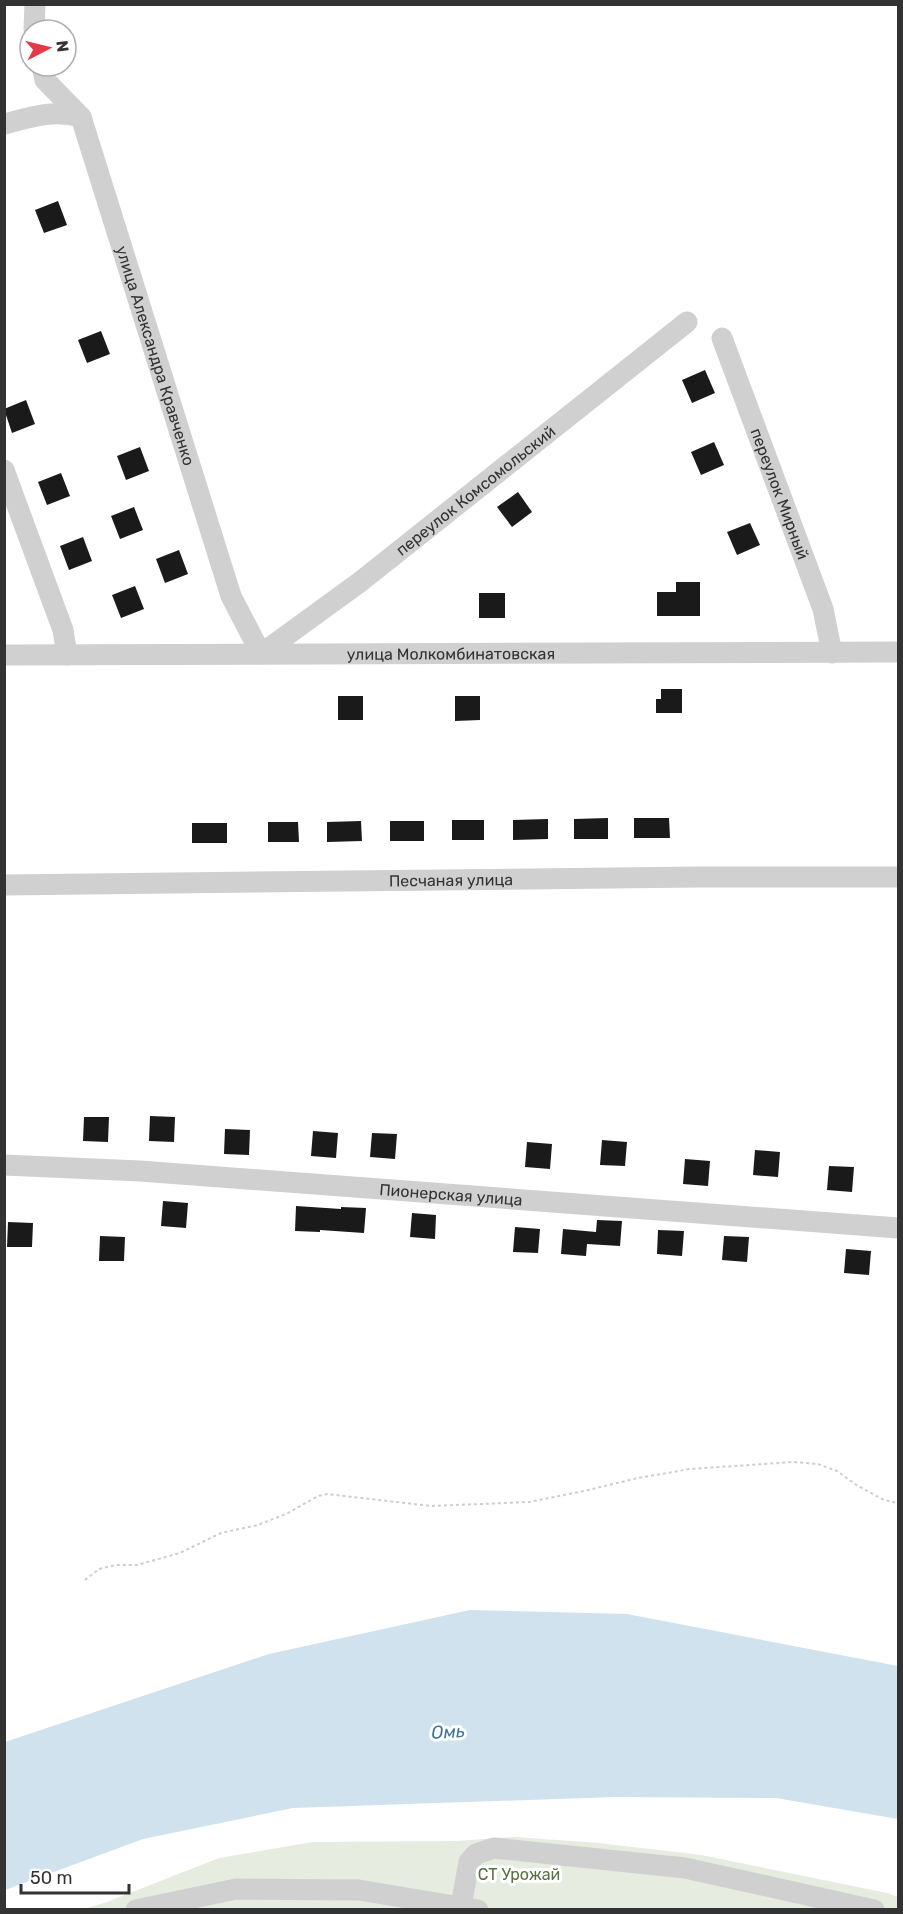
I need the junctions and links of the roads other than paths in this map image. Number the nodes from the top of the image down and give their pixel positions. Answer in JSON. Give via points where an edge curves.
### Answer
{"nodes":[{"id":1,"x":45,"y":78,"type":"edge"},
{"id":2,"x":81,"y":117,"type":"junction"},
{"id":3,"x":4,"y":124,"type":"edge"},
{"id":4,"x":687,"y":321,"type":"dead end"},
{"id":5,"x":722,"y":338,"type":"dead end"},
{"id":6,"x":4,"y":470,"type":"edge"},
{"id":7,"x":898,"y":652,"type":"edge"},
{"id":8,"x":832,"y":653,"type":"junction"},
{"id":9,"x":261,"y":654,"type":"junction"},
{"id":10,"x":4,"y":655,"type":"edge"},
{"id":11,"x":67,"y":655,"type":"junction"},
{"id":12,"x":898,"y":877,"type":"edge"},
{"id":13,"x":4,"y":885,"type":"edge"},
{"id":14,"x":4,"y":1165,"type":"edge"},
{"id":15,"x":898,"y":1228,"type":"edge"},
{"id":16,"x":469,"y":1908,"type":"edge"},
{"id":17,"x":136,"y":1910,"type":"edge"},
{"id":18,"x":874,"y":1910,"type":"edge"}],
"edges":[{"from":1,"to":2,"type":"street","name":"улица Александра Кравченко"},
{"from":2,"to":3,"type":"street","via":[[51,113]]},
{"from":2,"to":9,"type":"street","name":"улица Александра Кравченко","via":[[231,596]]},
{"from":4,"to":9,"type":"street","name":"переулок Комсомольский","via":[[360,582]]},
{"from":5,"to":8,"type":"street","name":"переулок Мирный","via":[[823,609]]},
{"from":6,"to":11,"type":"street","via":[[63,630]]},
{"from":7,"to":8,"type":"street","name":"улица Молкомбинатовская"},
{"from":8,"to":9,"type":"street","name":"улица Молкомбинатовская"},
{"from":9,"to":11,"type":"street","name":"улица Молкомбинатовская"},
{"from":10,"to":11,"type":"street","name":"улица Молкомбинатовская"},
{"from":12,"to":13,"type":"street","name":"Песчаная улица"},
{"from":14,"to":15,"type":"street","name":"Пионерская улица","via":[[141,1171]]},
{"from":16,"to":17,"type":"street","via":[[359,1890],[236,1889]]},
{"from":16,"to":18,"type":"street","via":[[469,1862],[476,1854],[494,1848],[685,1868]]}]}
